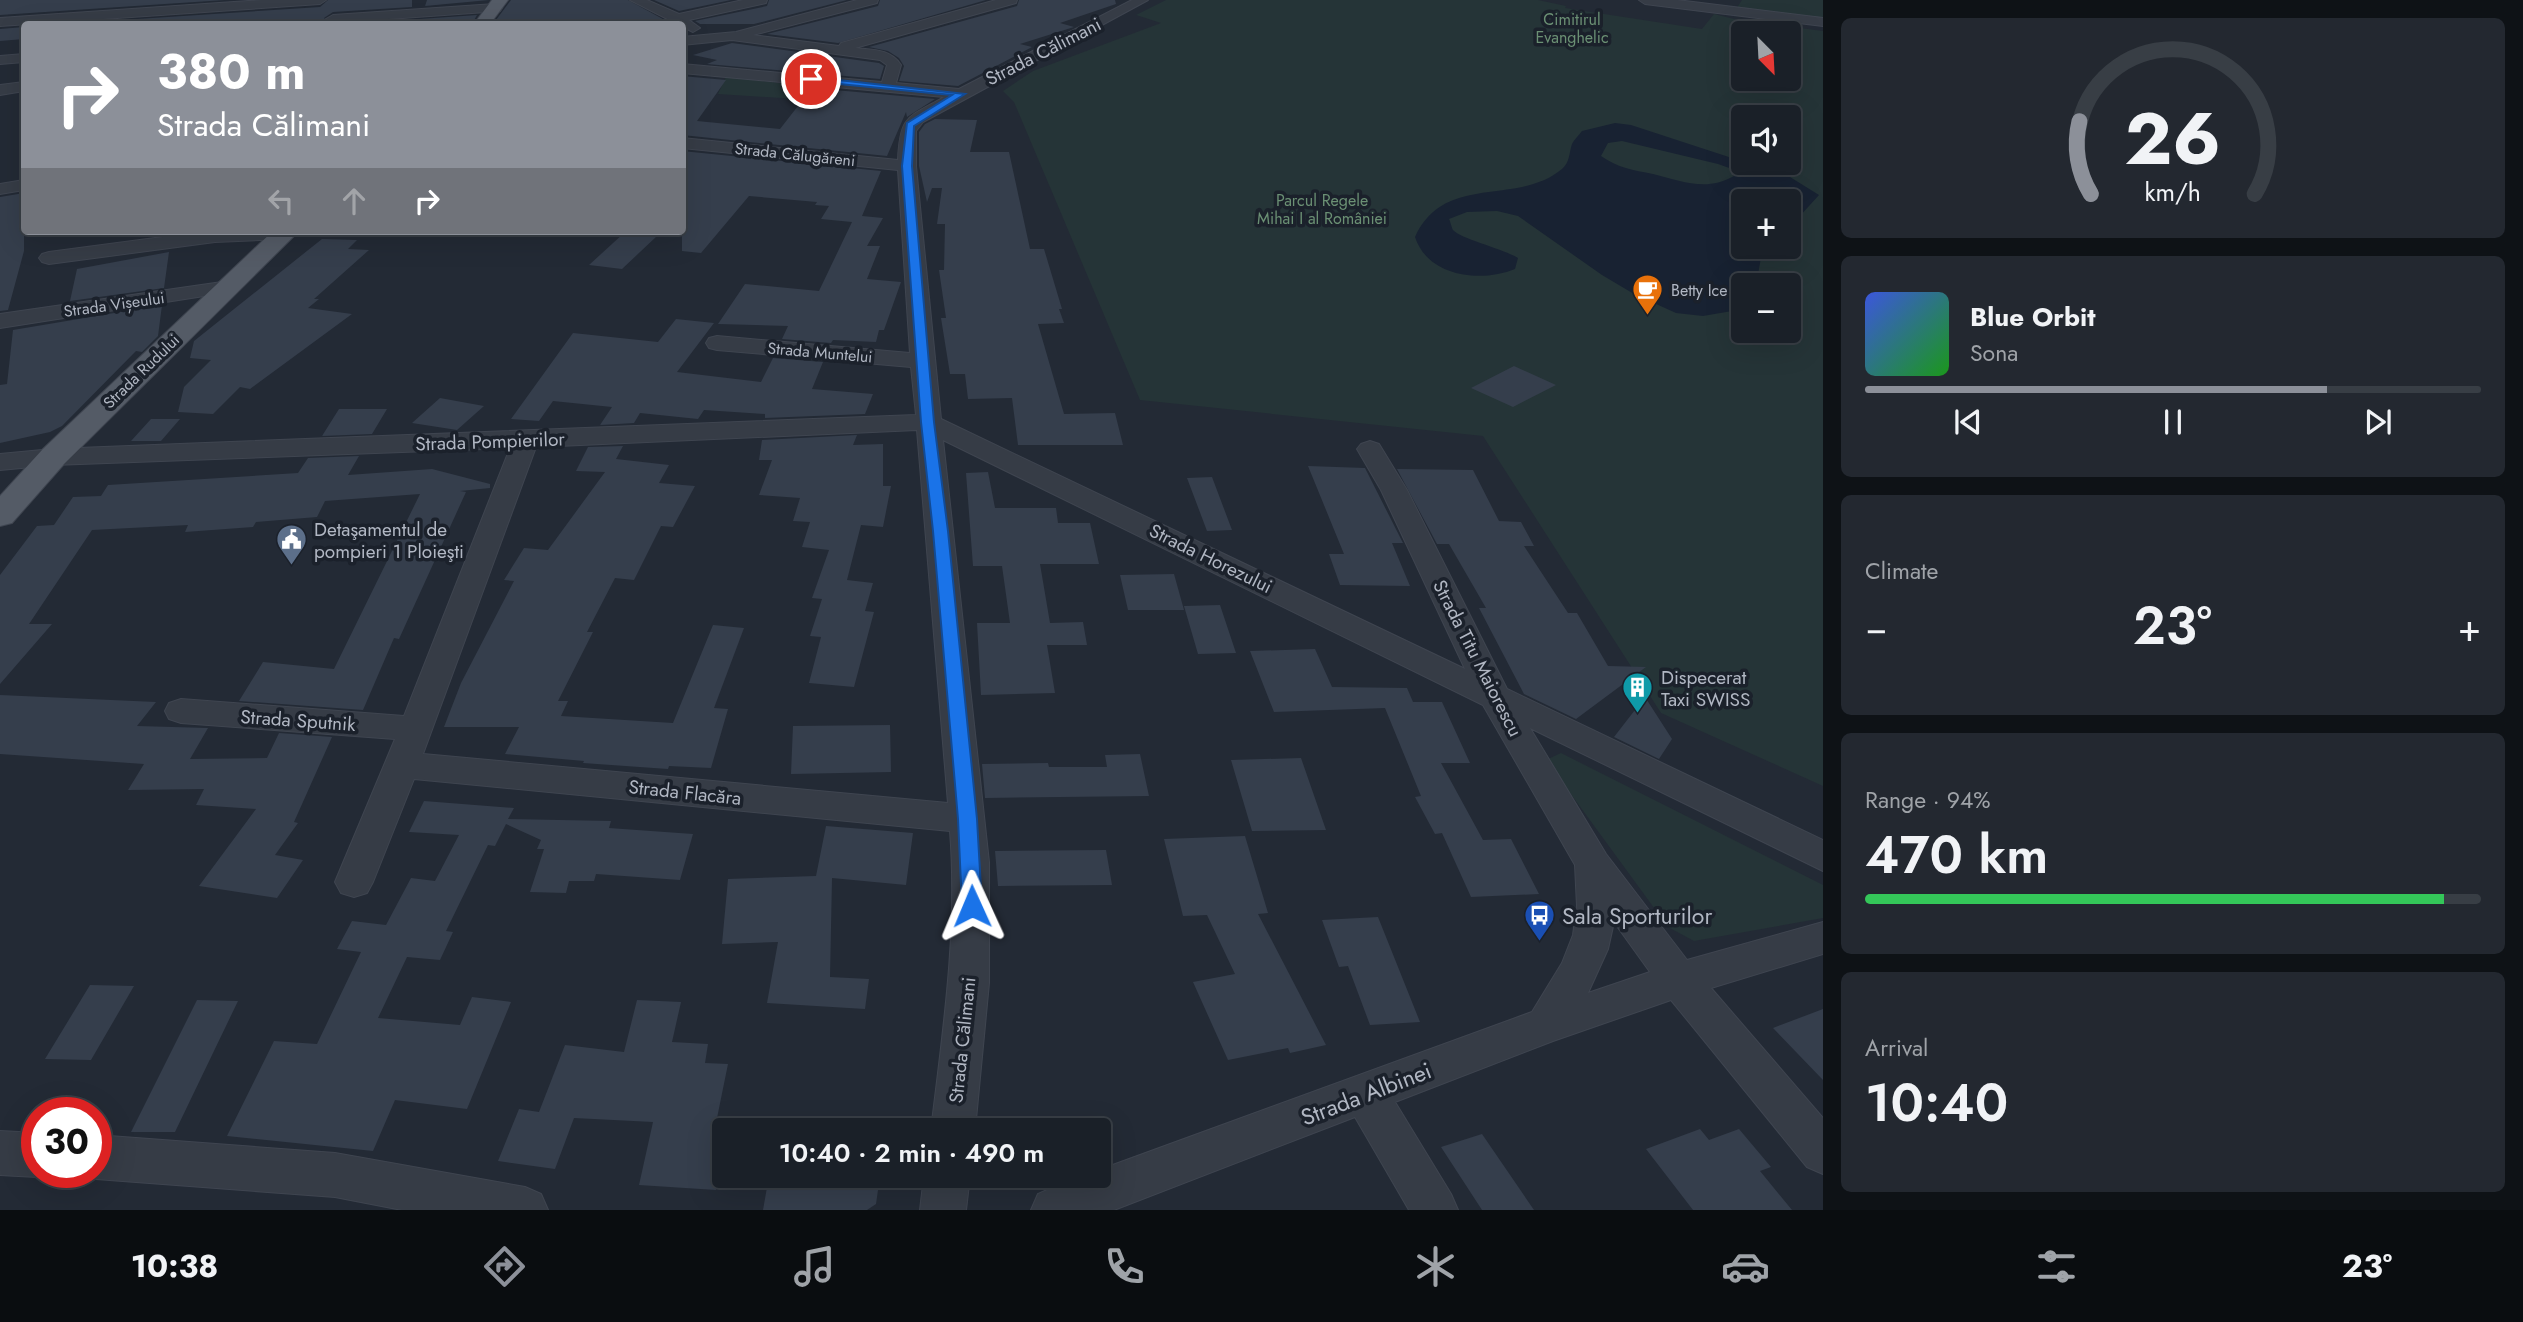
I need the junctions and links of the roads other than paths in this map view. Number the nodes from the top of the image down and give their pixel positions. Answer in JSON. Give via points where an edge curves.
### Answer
{"nodes":[{"id":1,"x":320,"y":0,"type":"edge"},
{"id":2,"x":636,"y":0,"type":"edge"},
{"id":3,"x":761,"y":0,"type":"edge"},
{"id":4,"x":872,"y":0,"type":"edge"},
{"id":5,"x":1011,"y":0,"type":"edge"},
{"id":6,"x":1142,"y":0,"type":"edge"},
{"id":7,"x":1645,"y":0,"type":"edge"},
{"id":8,"x":498,"y":4,"type":"edge"},
{"id":9,"x":1728,"y":5,"type":"edge"},
{"id":10,"x":678,"y":18,"type":"junction"},
{"id":11,"x":333,"y":19,"type":"dead end"},
{"id":12,"x":484,"y":21,"type":"edge"},
{"id":13,"x":682,"y":21,"type":"edge"},
{"id":14,"x":0,"y":22,"type":"edge"},
{"id":15,"x":1823,"y":22,"type":"edge"},
{"id":16,"x":686,"y":23,"type":"edge"},
{"id":17,"x":732,"y":36,"type":"junction"},
{"id":18,"x":708,"y":38,"type":"junction"},
{"id":19,"x":686,"y":41,"type":"edge"},
{"id":20,"x":826,"y":51,"type":"junction"},
{"id":21,"x":21,"y":58,"type":"edge"},
{"id":22,"x":0,"y":60,"type":"edge"},
{"id":23,"x":686,"y":68,"type":"edge"},
{"id":24,"x":888,"y":86,"type":"junction"},
{"id":25,"x":21,"y":87,"type":"edge"},
{"id":26,"x":0,"y":90,"type":"edge"},
{"id":27,"x":961,"y":94,"type":"junction"},
{"id":28,"x":686,"y":143,"type":"edge"},
{"id":29,"x":907,"y":166,"type":"junction"},
{"id":30,"x":21,"y":186,"type":"edge"},
{"id":31,"x":0,"y":189,"type":"edge"},
{"id":32,"x":233,"y":235,"type":"edge"},
{"id":33,"x":283,"y":235,"type":"edge"},
{"id":34,"x":49,"y":258,"type":"dead end"},
{"id":35,"x":229,"y":287,"type":"junction"},
{"id":36,"x":0,"y":321,"type":"edge"},
{"id":37,"x":717,"y":344,"type":"dead end"},
{"id":38,"x":922,"y":361,"type":"junction"},
{"id":39,"x":927,"y":422,"type":"junction"},
{"id":40,"x":526,"y":440,"type":"junction"},
{"id":41,"x":1370,"y":449,"type":"dead end"},
{"id":42,"x":53,"y":457,"type":"junction"},
{"id":43,"x":0,"y":462,"type":"edge"},
{"id":44,"x":0,"y":516,"type":"edge"},
{"id":45,"x":1494,"y":696,"type":"junction"},
{"id":46,"x":181,"y":711,"type":"dead end"},
{"id":47,"x":416,"y":729,"type":"junction"},
{"id":48,"x":402,"y":765,"type":"junction"},
{"id":49,"x":968,"y":819,"type":"junction"},
{"id":50,"x":1823,"y":856,"type":"edge"},
{"id":51,"x":1593,"y":864,"type":"junction"},
{"id":52,"x":354,"y":882,"type":"dead end"},
{"id":53,"x":1823,"y":938,"type":"edge"},
{"id":54,"x":1679,"y":981,"type":"junction"},
{"id":55,"x":1548,"y":1025,"type":"junction"},
{"id":56,"x":1366,"y":1095,"type":"junction"},
{"id":57,"x":954,"y":1118,"type":"edge"},
{"id":58,"x":1823,"y":1152,"type":"edge"},
{"id":59,"x":0,"y":1153,"type":"edge"},
{"id":60,"x":21,"y":1154,"type":"edge"},
{"id":61,"x":112,"y":1158,"type":"edge"},
{"id":62,"x":946,"y":1188,"type":"edge"},
{"id":63,"x":525,"y":1210,"type":"edge"},
{"id":64,"x":943,"y":1210,"type":"edge"},
{"id":65,"x":1054,"y":1210,"type":"edge"},
{"id":66,"x":1435,"y":1210,"type":"edge"}],
"edges":[{"from":1,"to":14,"type":"street"},
{"from":2,"to":10,"type":"street"},
{"from":3,"to":10,"type":"street"},
{"from":4,"to":17,"type":"street"},
{"from":5,"to":20,"type":"street"},
{"from":6,"to":27,"type":"street","name":"Strada Călimani"},
{"from":7,"to":9,"type":"street"},
{"from":8,"to":11,"type":"street"},
{"from":8,"to":12,"type":"main road"},
{"from":9,"to":15,"type":"street"},
{"from":10,"to":13,"type":"street"},
{"from":16,"to":18,"type":"street"},
{"from":17,"to":18,"type":"street"},
{"from":17,"to":20,"type":"street"},
{"from":18,"to":19,"type":"street"},
{"from":20,"to":24,"type":"street","via":[[891,60],[894,65]]},
{"from":21,"to":22,"type":"street"},
{"from":23,"to":24,"type":"street"},
{"from":24,"to":27,"type":"street"},
{"from":25,"to":26,"type":"street"},
{"from":27,"to":29,"type":"street","name":"Strada Călimani","via":[[910,125]]},
{"from":28,"to":29,"type":"street","name":"Strada Călugăreni"},
{"from":29,"to":38,"type":"street","name":"Strada Călimani"},
{"from":30,"to":31,"type":"street"},
{"from":32,"to":34,"type":"street"},
{"from":33,"to":35,"type":"main road","name":"Strada Rudului"},
{"from":35,"to":36,"type":"street","name":"Strada Vișeului"},
{"from":35,"to":42,"type":"main road","name":"Strada Rudului"},
{"from":37,"to":38,"type":"street","name":"Strada Muntelui"},
{"from":38,"to":39,"type":"street","name":"Strada Călimani"},
{"from":39,"to":40,"type":"street","name":"Strada Pompierilor"},
{"from":39,"to":45,"type":"street","name":"Strada Horezului"},
{"from":39,"to":49,"type":"street","name":"Strada Călimani"},
{"from":40,"to":42,"type":"street","name":"Strada Pompierilor"},
{"from":40,"to":47,"type":"street"},
{"from":41,"to":45,"type":"street","name":"Strada Titu Maiorescu"},
{"from":42,"to":43,"type":"street","name":"Strada Pompierilor"},
{"from":42,"to":44,"type":"main road","name":"Strada Rudului"},
{"from":45,"to":50,"type":"street","name":"Strada Horezului"},
{"from":45,"to":51,"type":"street","name":"Strada Titu Maiorescu"},
{"from":46,"to":47,"type":"street","name":"Strada Sputnik"},
{"from":47,"to":48,"type":"street"},
{"from":48,"to":49,"type":"street","name":"Strada Flacăra"},
{"from":48,"to":52,"type":"street"},
{"from":49,"to":57,"type":"street","name":"Strada Călimani","via":[[970,983]]},
{"from":51,"to":54,"type":"street","name":"Strada Titu Maiorescu"},
{"from":51,"to":55,"type":"street","name":"Strada Titu Maiorescu","via":[[1595,918],[1589,945],[1578,975]]},
{"from":53,"to":54,"type":"street","name":"Strada Albinei"},
{"from":54,"to":55,"type":"street","name":"Strada Albinei"},
{"from":54,"to":58,"type":"street"},
{"from":55,"to":56,"type":"street","name":"Strada Albinei"},
{"from":56,"to":65,"type":"street","name":"Strada Albinei"},
{"from":56,"to":66,"type":"street"},
{"from":59,"to":60,"type":"street"},
{"from":61,"to":63,"type":"street","via":[[335,1175]]},
{"from":62,"to":64,"type":"street"}]}
